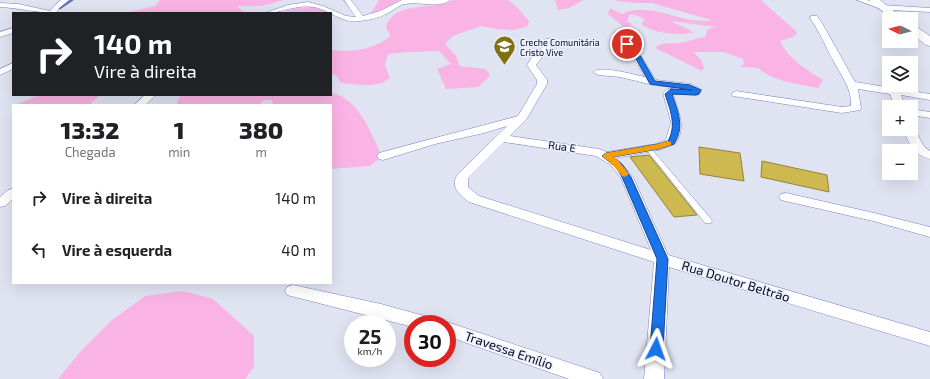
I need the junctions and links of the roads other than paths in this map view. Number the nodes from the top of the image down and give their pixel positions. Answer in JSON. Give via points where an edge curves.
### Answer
{"nodes":[{"id":1,"x":66,"y":0,"type":"edge"},
{"id":2,"x":347,"y":0,"type":"edge"},
{"id":3,"x":447,"y":0,"type":"edge"},
{"id":4,"x":860,"y":0,"type":"edge"},
{"id":5,"x":874,"y":0,"type":"edge"},
{"id":6,"x":0,"y":5,"type":"edge"},
{"id":7,"x":885,"y":8,"type":"junction"},
{"id":8,"x":930,"y":10,"type":"edge"},
{"id":9,"x":46,"y":12,"type":"edge"},
{"id":10,"x":52,"y":12,"type":"edge"},
{"id":11,"x":272,"y":12,"type":"edge"},
{"id":12,"x":332,"y":12,"type":"edge"},
{"id":13,"x":332,"y":12,"type":"edge"},
{"id":14,"x":890,"y":12,"type":"edge"},
{"id":15,"x":814,"y":18,"type":"dead end"},
{"id":16,"x":360,"y":19,"type":"junction"},
{"id":17,"x":12,"y":30,"type":"edge"},
{"id":18,"x":918,"y":33,"type":"edge"},
{"id":19,"x":0,"y":34,"type":"edge"},
{"id":20,"x":618,"y":34,"type":"dead end"},
{"id":21,"x":549,"y":41,"type":"dead end"},
{"id":22,"x":930,"y":42,"type":"edge"},
{"id":23,"x":12,"y":66,"type":"edge"},
{"id":24,"x":0,"y":72,"type":"edge"},
{"id":25,"x":598,"y":72,"type":"dead end"},
{"id":26,"x":653,"y":82,"type":"junction"},
{"id":27,"x":853,"y":85,"type":"junction"},
{"id":28,"x":882,"y":89,"type":"edge"},
{"id":29,"x":900,"y":92,"type":"edge"},
{"id":30,"x":736,"y":94,"type":"dead end"},
{"id":31,"x":150,"y":96,"type":"edge"},
{"id":32,"x":930,"y":97,"type":"edge"},
{"id":33,"x":140,"y":104,"type":"edge"},
{"id":34,"x":918,"y":113,"type":"edge"},
{"id":35,"x":930,"y":115,"type":"edge"},
{"id":36,"x":522,"y":118,"type":"junction"},
{"id":37,"x":912,"y":136,"type":"edge"},
{"id":38,"x":501,"y":138,"type":"junction"},
{"id":39,"x":648,"y":148,"type":"junction"},
{"id":40,"x":930,"y":155,"type":"edge"},
{"id":41,"x":384,"y":156,"type":"dead end"},
{"id":42,"x":606,"y":156,"type":"junction"},
{"id":43,"x":12,"y":194,"type":"edge"},
{"id":44,"x":786,"y":197,"type":"dead end"},
{"id":45,"x":0,"y":203,"type":"edge"},
{"id":46,"x":708,"y":220,"type":"dead end"},
{"id":47,"x":930,"y":232,"type":"edge"},
{"id":48,"x":662,"y":259,"type":"junction"},
{"id":49,"x":293,"y":291,"type":"dead end"},
{"id":50,"x":404,"y":317,"type":"edge"},
{"id":51,"x":456,"y":333,"type":"edge"},
{"id":52,"x":930,"y":339,"type":"edge"},
{"id":53,"x":593,"y":379,"type":"edge"},
{"id":54,"x":654,"y":379,"type":"edge"}],
"edges":[{"from":1,"to":10,"type":"street"},
{"from":2,"to":16,"type":"street"},
{"from":3,"to":16,"type":"street","via":[[402,2],[383,13]]},
{"from":4,"to":7,"type":"street"},
{"from":5,"to":7,"type":"main road"},
{"from":6,"to":9,"type":"street"},
{"from":7,"to":8,"type":"street"},
{"from":7,"to":14,"type":"main road"},
{"from":11,"to":12,"type":"street","via":[[297,5],[315,5]]},
{"from":13,"to":16,"type":"street","via":[[344,18]]},
{"from":15,"to":27,"type":"street","via":[[824,31]]},
{"from":17,"to":19,"type":"street"},
{"from":18,"to":22,"type":"main road"},
{"from":20,"to":26,"type":"street","via":[[638,58]]},
{"from":21,"to":36,"type":"street","via":[[549,46],[532,61],[531,65],[542,80],[542,84]]},
{"from":23,"to":24,"type":"street"},
{"from":25,"to":26,"type":"street"},
{"from":26,"to":39,"type":"street","via":[[697,90],[692,93],[669,92],[677,120],[676,134],[671,142]]},
{"from":27,"to":28,"type":"street"},
{"from":27,"to":30,"type":"street","via":[[856,108],[842,110]]},
{"from":29,"to":32,"type":"street"},
{"from":31,"to":33,"type":"street"},
{"from":34,"to":35,"type":"street"},
{"from":36,"to":38,"type":"street"},
{"from":36,"to":41,"type":"street"},
{"from":37,"to":40,"type":"street","via":[[917,149]]},
{"from":38,"to":42,"type":"street","name":"Rua E","via":[[587,150]]},
{"from":38,"to":48,"type":"street","name":"Rua Doutor Beltrão","via":[[462,176],[462,190],[474,199]]},
{"from":39,"to":42,"type":"street"},
{"from":39,"to":46,"type":"lane"},
{"from":42,"to":48,"type":"street","name":"Rua E","via":[[619,166],[627,177]]},
{"from":43,"to":45,"type":"street"},
{"from":44,"to":47,"type":"street"},
{"from":48,"to":52,"type":"street","name":"Rua Doutor Beltrão"},
{"from":48,"to":54,"type":"street"},
{"from":49,"to":50,"type":"street"},
{"from":51,"to":53,"type":"street","name":"Travessa Emílio"}]}
